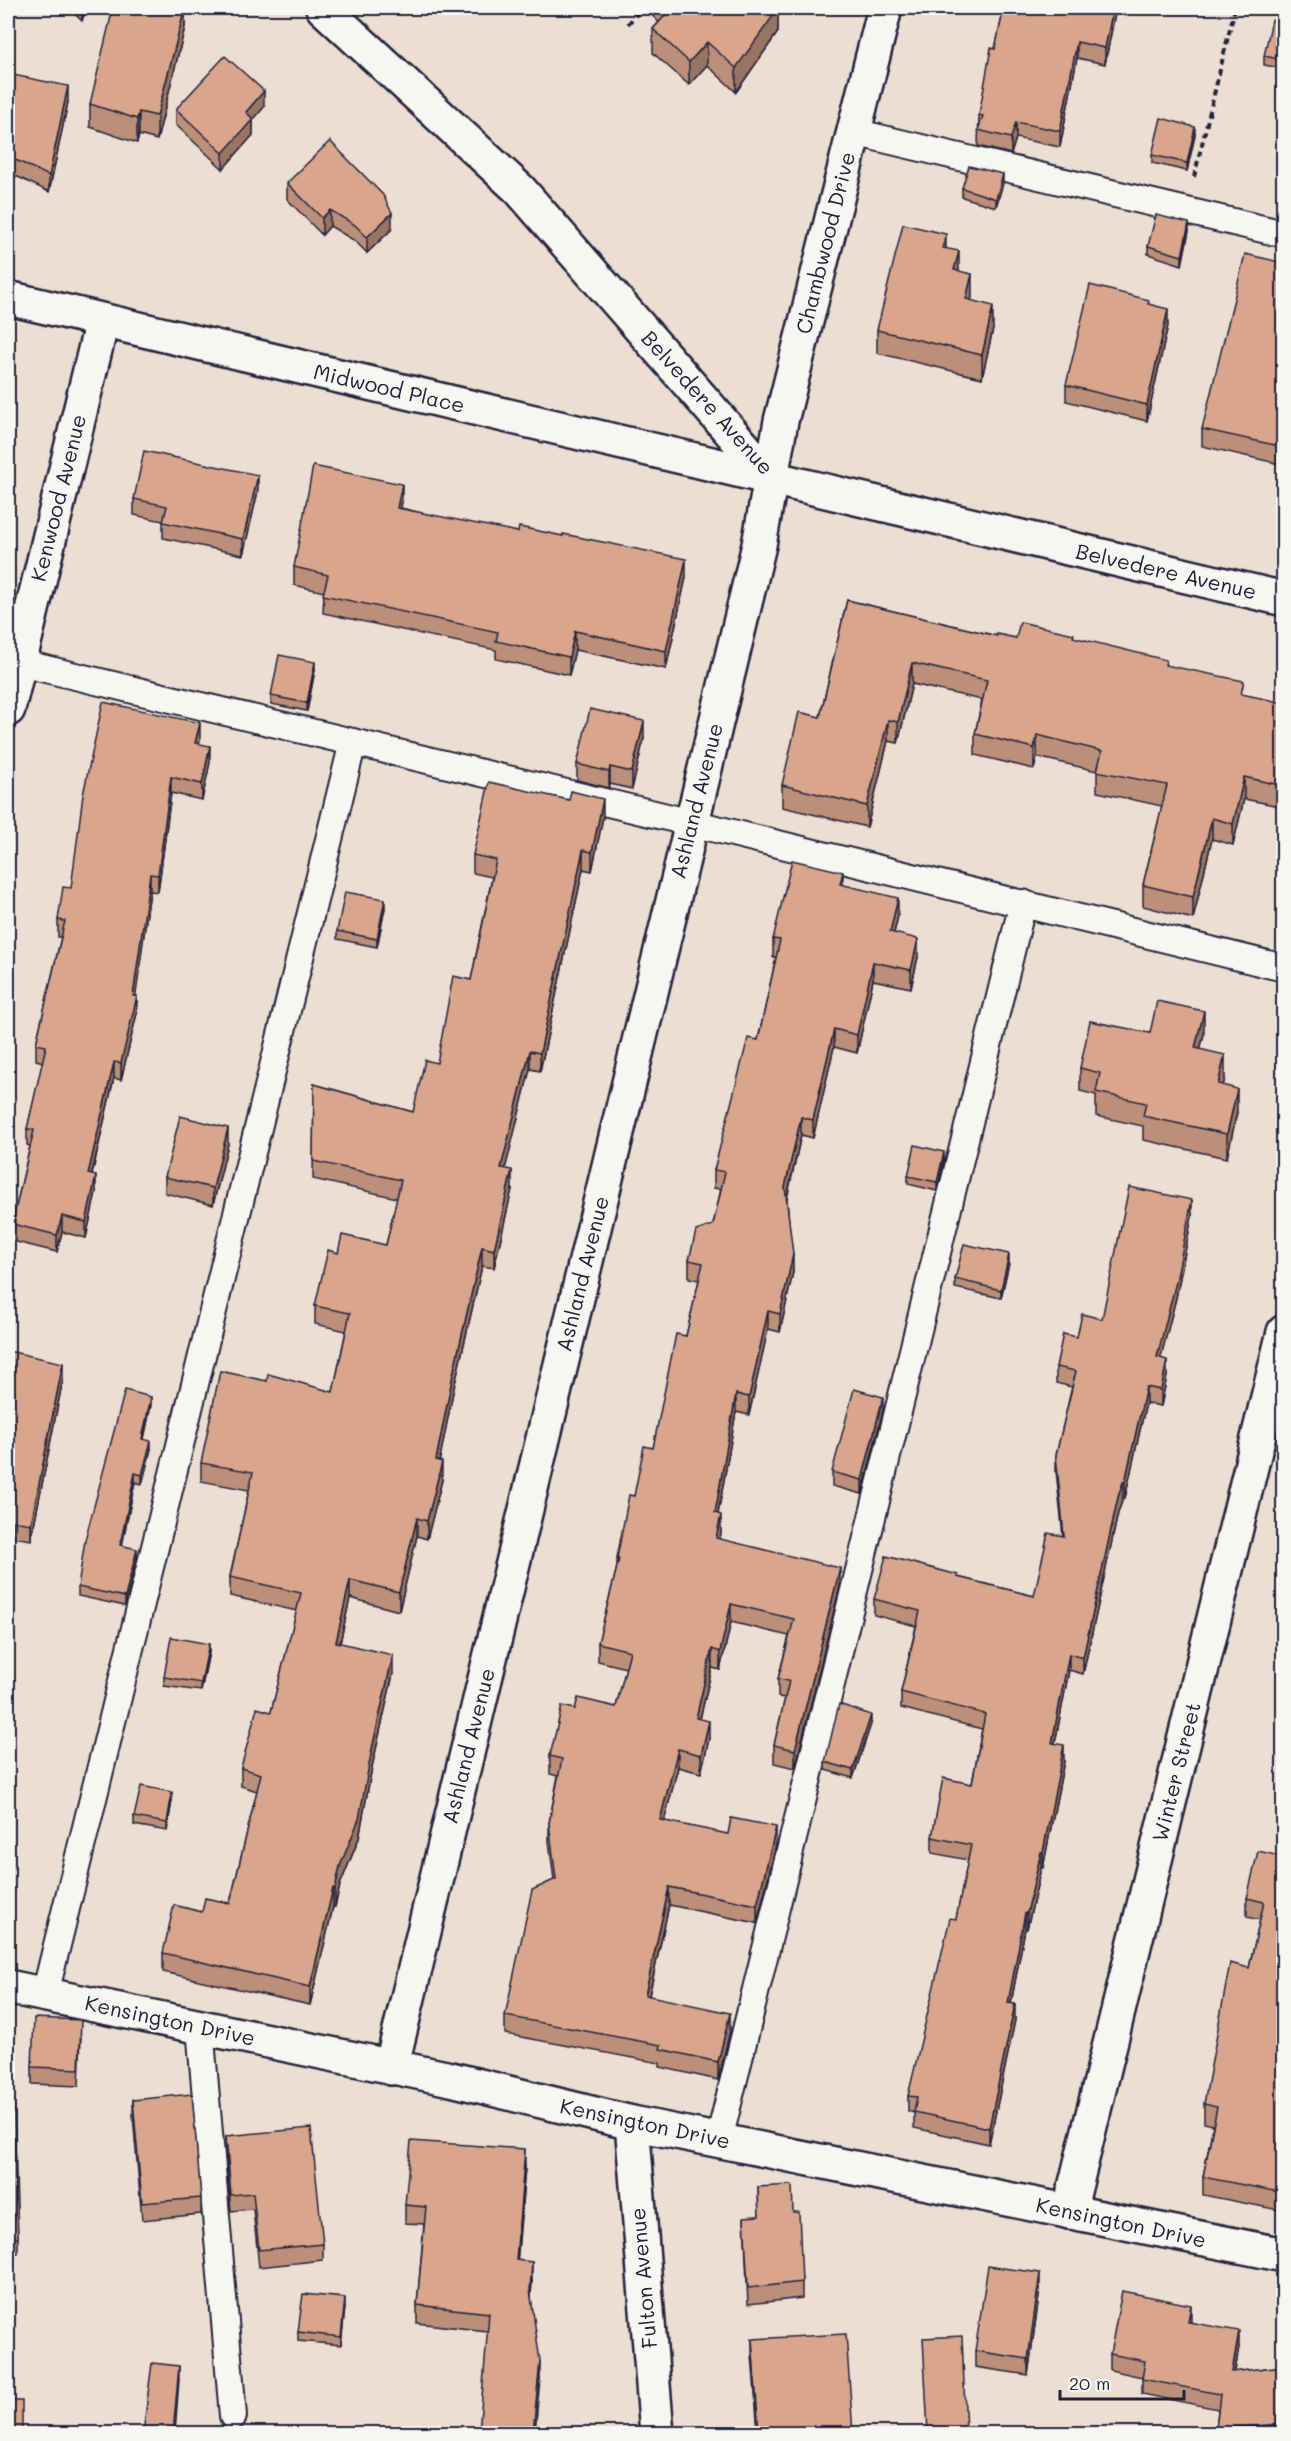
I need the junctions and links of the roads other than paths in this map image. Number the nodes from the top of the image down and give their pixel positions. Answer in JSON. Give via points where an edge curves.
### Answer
{"nodes":[{"id":1,"x":323,"y":8,"type":"edge"},
{"id":2,"x":885,"y":8,"type":"edge"},
{"id":3,"x":854,"y":132,"type":"junction"},
{"id":4,"x":1284,"y":234,"type":"edge"},
{"id":5,"x":8,"y":298,"type":"edge"},
{"id":6,"x":102,"y":321,"type":"junction"},
{"id":7,"x":771,"y":478,"type":"junction"},
{"id":8,"x":1284,"y":599,"type":"edge"},
{"id":9,"x":13,"y":662,"type":"edge"},
{"id":10,"x":8,"y":709,"type":"edge"},
{"id":11,"x":353,"y":742,"type":"junction"},
{"id":12,"x":692,"y":823,"type":"junction"},
{"id":13,"x":1023,"y":903,"type":"junction"},
{"id":14,"x":1284,"y":968,"type":"edge"},
{"id":15,"x":1284,"y":1332,"type":"edge"},
{"id":16,"x":8,"y":1986,"type":"edge"},
{"id":17,"x":45,"y":1994,"type":"junction"},
{"id":18,"x":200,"y":2027,"type":"junction"},
{"id":19,"x":391,"y":2068,"type":"junction"},
{"id":20,"x":632,"y":2123,"type":"junction"},
{"id":21,"x":719,"y":2140,"type":"junction"},
{"id":22,"x":1069,"y":2212,"type":"junction"},
{"id":23,"x":1284,"y":2256,"type":"edge"},
{"id":24,"x":233,"y":2416,"type":"dead end"},
{"id":25,"x":657,"y":2433,"type":"edge"}],
"edges":[{"from":1,"to":7,"type":"street","name":"Belvedere Avenue","via":[[520,190]]},
{"from":2,"to":3,"type":"street","name":"Chambwood Drive"},
{"from":3,"to":4,"type":"lane"},
{"from":3,"to":7,"type":"street","name":"Chambwood Drive","via":[[781,421]]},
{"from":5,"to":6,"type":"street","name":"Midwood Place"},
{"from":6,"to":7,"type":"street","name":"Midwood Place"},
{"from":6,"to":9,"type":"street","name":"Kenwood Avenue"},
{"from":7,"to":8,"type":"street","name":"Belvedere Avenue"},
{"from":7,"to":12,"type":"street","name":"Ashland Avenue","via":[[759,545]]},
{"from":9,"to":10,"type":"street","name":"Kenwood Avenue"},
{"from":9,"to":11,"type":"lane"},
{"from":11,"to":12,"type":"lane"},
{"from":11,"to":17,"type":"lane"},
{"from":12,"to":13,"type":"lane"},
{"from":12,"to":19,"type":"street","name":"Ashland Avenue"},
{"from":13,"to":14,"type":"lane"},
{"from":13,"to":21,"type":"lane"},
{"from":15,"to":22,"type":"street","name":"Winter Street"},
{"from":16,"to":17,"type":"street","name":"Kensington Drive"},
{"from":17,"to":18,"type":"street","name":"Kensington Drive"},
{"from":18,"to":19,"type":"street","name":"Kensington Drive"},
{"from":18,"to":24,"type":"lane"},
{"from":19,"to":20,"type":"street","name":"Kensington Drive"},
{"from":20,"to":21,"type":"street","name":"Kensington Drive"},
{"from":20,"to":25,"type":"street","name":"Fulton Avenue"},
{"from":21,"to":22,"type":"street","name":"Kensington Drive"},
{"from":22,"to":23,"type":"street","name":"Kensington Drive"}]}
